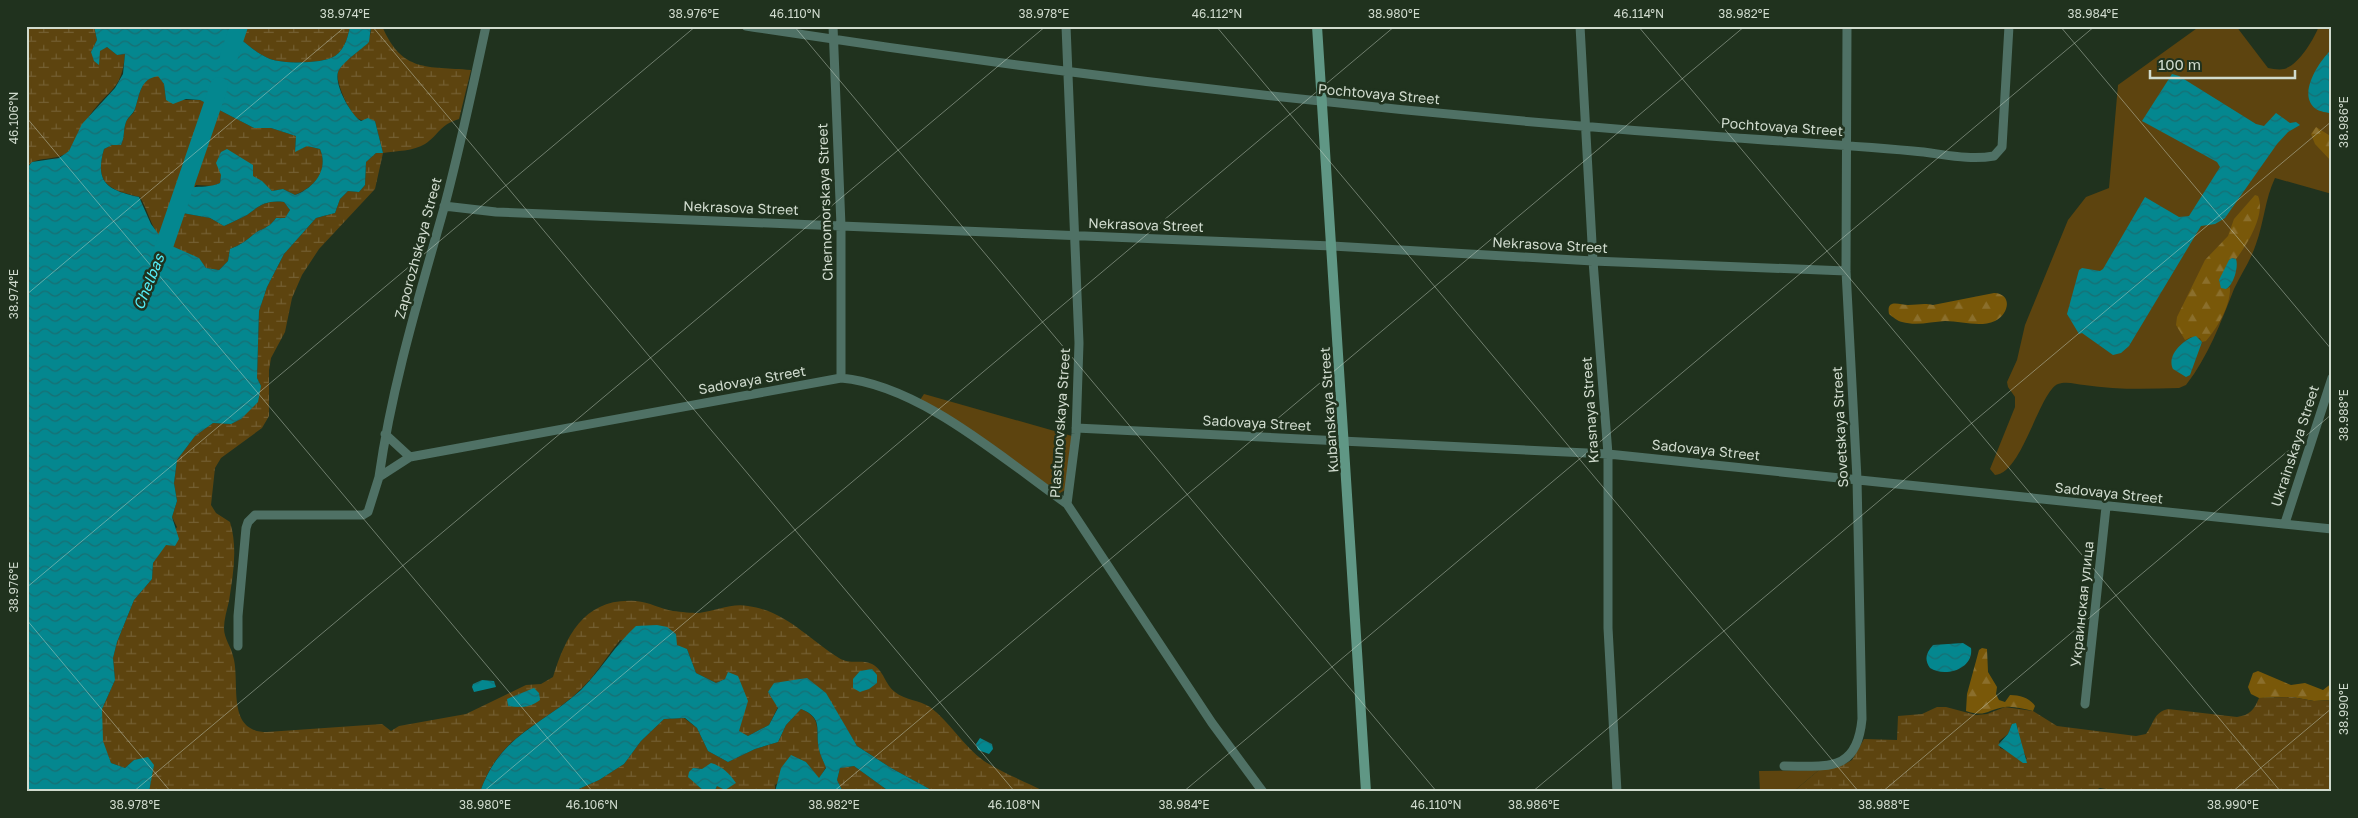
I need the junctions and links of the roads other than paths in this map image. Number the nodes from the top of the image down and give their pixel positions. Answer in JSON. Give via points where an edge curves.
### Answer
{"nodes":[{"id":1,"x":486,"y":26,"type":"edge"},
{"id":2,"x":746,"y":26,"type":"edge"},
{"id":3,"x":833,"y":26,"type":"edge"},
{"id":4,"x":1066,"y":26,"type":"edge"},
{"id":5,"x":1317,"y":26,"type":"edge"},
{"id":6,"x":1580,"y":26,"type":"edge"},
{"id":7,"x":1847,"y":26,"type":"edge"},
{"id":8,"x":2009,"y":26,"type":"edge"},
{"id":9,"x":833,"y":40,"type":"junction"},
{"id":10,"x":1069,"y":73,"type":"junction"},
{"id":11,"x":1322,"y":103,"type":"junction"},
{"id":12,"x":1585,"y":127,"type":"junction"},
{"id":13,"x":1845,"y":145,"type":"junction"},
{"id":14,"x":444,"y":206,"type":"junction"},
{"id":15,"x":841,"y":226,"type":"junction"},
{"id":16,"x":1075,"y":237,"type":"junction"},
{"id":17,"x":1332,"y":246,"type":"junction"},
{"id":18,"x":1593,"y":261,"type":"junction"},
{"id":19,"x":1846,"y":271,"type":"junction"},
{"id":20,"x":841,"y":378,"type":"junction"},
{"id":21,"x":2332,"y":378,"type":"edge"},
{"id":22,"x":1076,"y":428,"type":"junction"},
{"id":23,"x":385,"y":434,"type":"junction"},
{"id":24,"x":1345,"y":441,"type":"junction"},
{"id":25,"x":1608,"y":454,"type":"junction"},
{"id":26,"x":410,"y":458,"type":"junction"},
{"id":27,"x":379,"y":477,"type":"junction"},
{"id":28,"x":1857,"y":479,"type":"junction"},
{"id":29,"x":1067,"y":504,"type":"junction"},
{"id":30,"x":2106,"y":507,"type":"junction"},
{"id":31,"x":2285,"y":523,"type":"junction"},
{"id":32,"x":2332,"y":529,"type":"edge"},
{"id":33,"x":238,"y":646,"type":"dead end"},
{"id":34,"x":2085,"y":704,"type":"dead end"},
{"id":35,"x":1784,"y":766,"type":"dead end"},
{"id":36,"x":1263,"y":792,"type":"edge"},
{"id":37,"x":1366,"y":792,"type":"edge"},
{"id":38,"x":1617,"y":792,"type":"edge"}],
"edges":[{"from":1,"to":14,"type":"street","name":"Zaporozhskaya Street"},
{"from":2,"to":9,"type":"street","name":"Pochtovaya Street"},
{"from":3,"to":9,"type":"street","name":"Chernomorskaya Street"},
{"from":4,"to":10,"type":"street","name":"Plastunovskaya Street"},
{"from":5,"to":11,"type":"street","name":"Kubanskaya Street"},
{"from":6,"to":12,"type":"street","name":"Krasnaya Street"},
{"from":7,"to":13,"type":"street","name":"Sovetskaya Street"},
{"from":8,"to":13,"type":"street","name":"Pochtovaya Street","via":[[2004,142],[1998,154],[1988,157],[1948,156]]},
{"from":9,"to":10,"type":"street","name":"Pochtovaya Street"},
{"from":9,"to":15,"type":"street","name":"Chernomorskaya Street"},
{"from":10,"to":11,"type":"street","name":"Pochtovaya Street"},
{"from":10,"to":16,"type":"street","name":"Plastunovskaya Street"},
{"from":11,"to":12,"type":"street","name":"Pochtovaya Street"},
{"from":11,"to":17,"type":"street","name":"Kubanskaya Street"},
{"from":12,"to":13,"type":"street","name":"Pochtovaya Street"},
{"from":12,"to":18,"type":"street","name":"Krasnaya Street"},
{"from":13,"to":19,"type":"street","name":"Sovetskaya Street"},
{"from":14,"to":15,"type":"street","name":"Nekrasova Street","via":[[496,212]]},
{"from":14,"to":23,"type":"street","name":"Zaporozhskaya Street","via":[[412,319]]},
{"from":15,"to":16,"type":"street","name":"Nekrasova Street"},
{"from":15,"to":20,"type":"street","name":"Chernomorskaya Street"},
{"from":16,"to":17,"type":"street","name":"Nekrasova Street"},
{"from":16,"to":22,"type":"street","name":"Plastunovskaya Street","via":[[1079,343]]},
{"from":17,"to":18,"type":"street","name":"Nekrasova Street"},
{"from":17,"to":24,"type":"street","name":"Kubanskaya Street"},
{"from":18,"to":19,"type":"street","name":"Nekrasova Street"},
{"from":18,"to":25,"type":"street","name":"Krasnaya Street"},
{"from":19,"to":28,"type":"street","name":"Sovetskaya Street"},
{"from":20,"to":26,"type":"street","name":"Sadovaya Street"},
{"from":20,"to":29,"type":"street","name":"Sadovaya Street","via":[[868,381],[915,401]]},
{"from":21,"to":31,"type":"street","name":"Ukrainskaya Street"},
{"from":22,"to":24,"type":"street","name":"Sadovaya Street"},
{"from":22,"to":29,"type":"street","name":"Plastunovskaya Street"},
{"from":23,"to":26,"type":"street"},
{"from":23,"to":27,"type":"street","name":"Zaporozhskaya Street"},
{"from":24,"to":25,"type":"street","name":"Sadovaya Street"},
{"from":24,"to":37,"type":"street","name":"Kubanskaya Street"},
{"from":25,"to":28,"type":"street","name":"Sadovaya Street"},
{"from":25,"to":38,"type":"street","name":"Krasnaya Street","via":[[1608,628]]},
{"from":26,"to":27,"type":"street","name":"Sadovaya Street"},
{"from":27,"to":33,"type":"street","via":[[368,512],[363,515],[260,514],[251,518],[245,538]]},
{"from":28,"to":30,"type":"street","name":"Sadovaya Street"},
{"from":28,"to":35,"type":"street","name":"Sovetskaya Street","via":[[1863,706],[1859,740],[1852,755],[1844,761],[1823,766]]},
{"from":29,"to":36,"type":"street","name":"Plastunovskaya Street","via":[[1212,723]]},
{"from":30,"to":31,"type":"street","name":"Sadovaya Street"},
{"from":30,"to":34,"type":"street","name":"Украинская улица"},
{"from":31,"to":32,"type":"street","name":"Sadovaya Street"}]}
